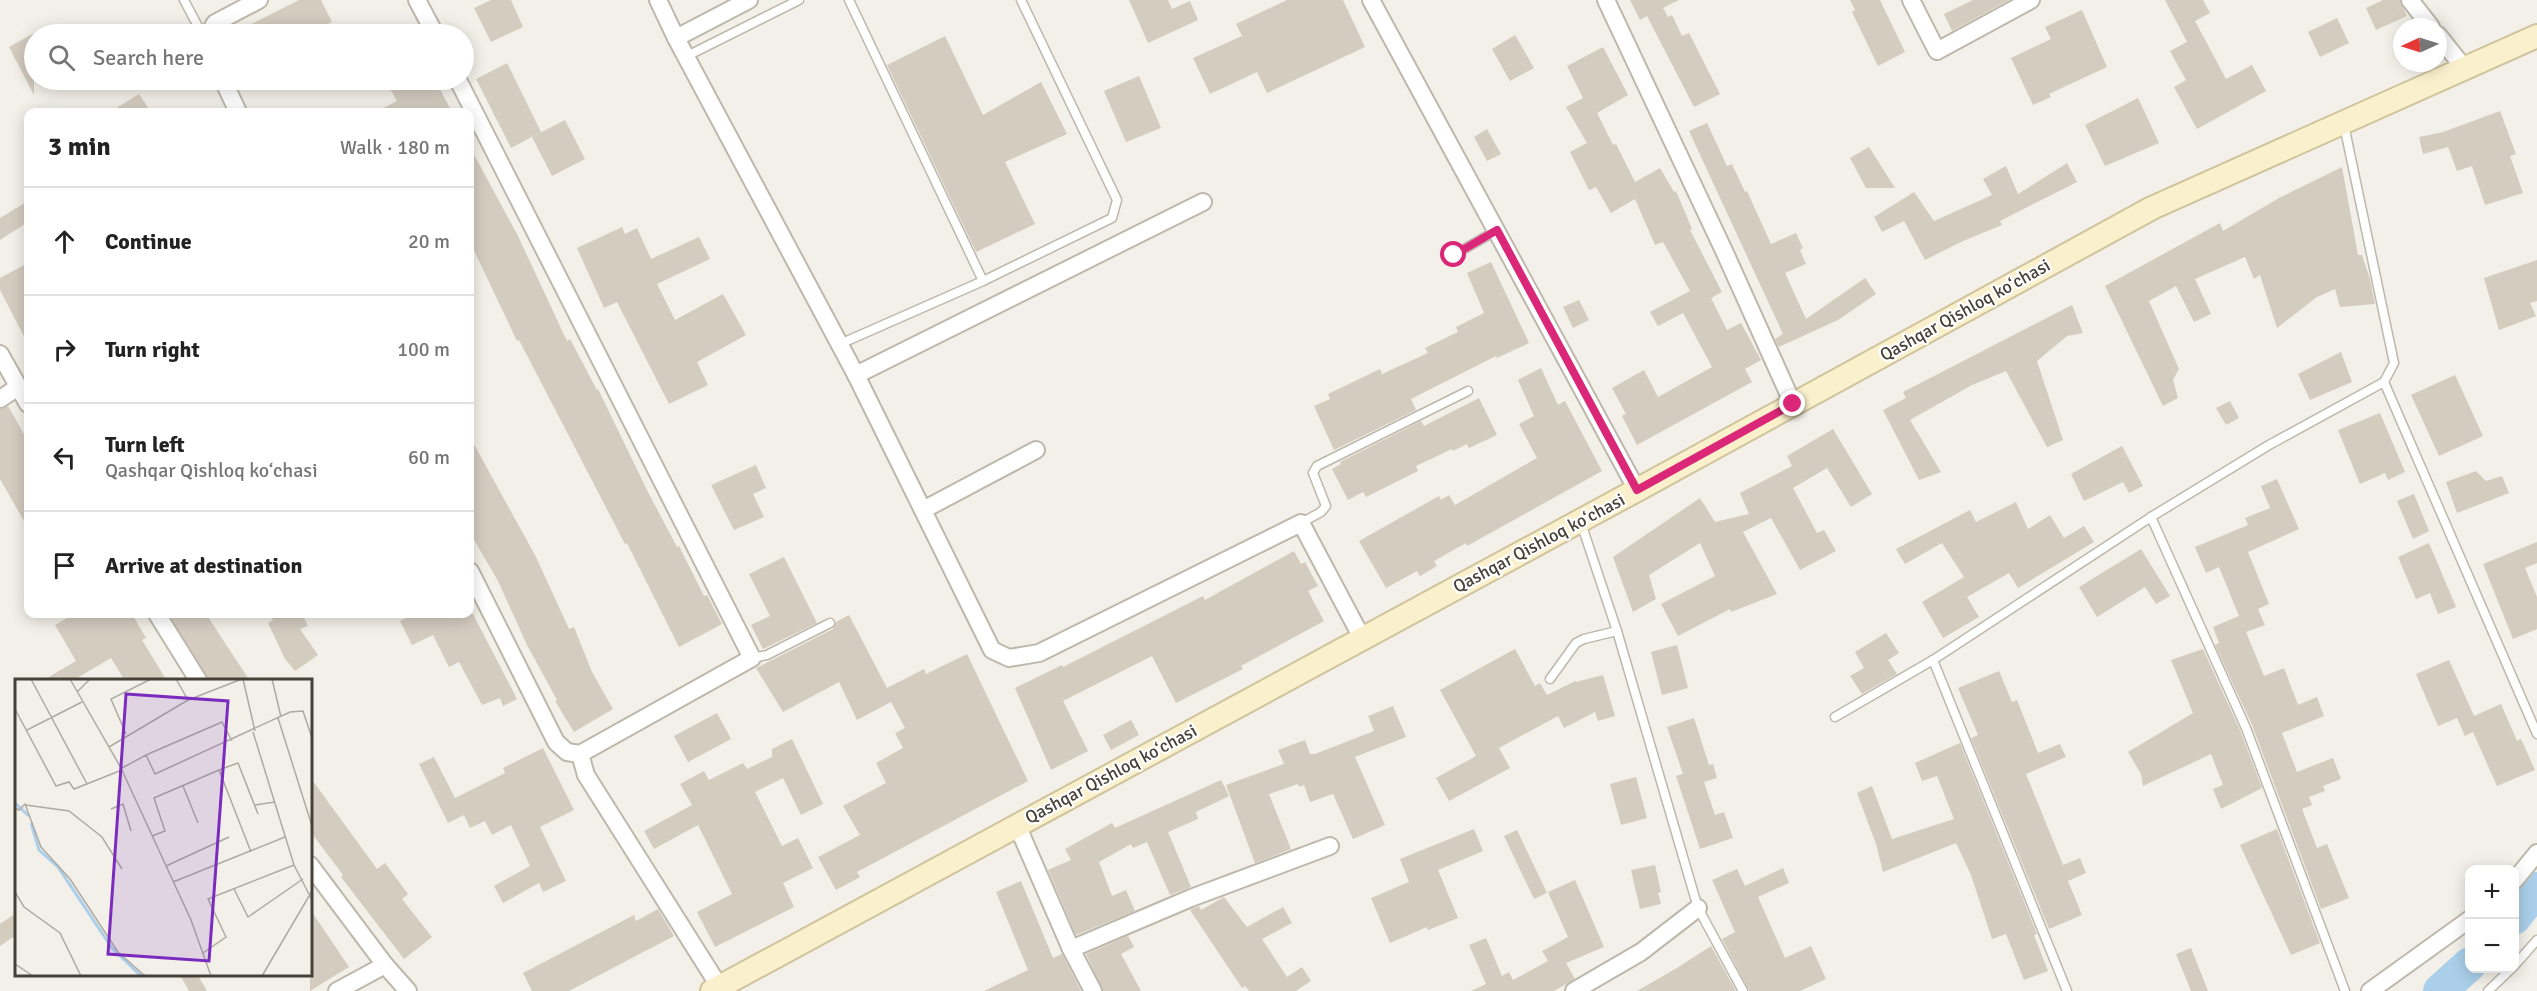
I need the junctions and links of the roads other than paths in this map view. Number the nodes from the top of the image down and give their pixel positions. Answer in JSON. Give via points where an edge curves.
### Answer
{"nodes":[{"id":1,"x":184,"y":0,"type":"edge"},
{"id":2,"x":259,"y":0,"type":"edge"},
{"id":3,"x":417,"y":0,"type":"edge"},
{"id":4,"x":658,"y":0,"type":"edge"},
{"id":5,"x":749,"y":0,"type":"edge"},
{"id":6,"x":799,"y":0,"type":"edge"},
{"id":7,"x":849,"y":0,"type":"edge"},
{"id":8,"x":1021,"y":0,"type":"edge"},
{"id":9,"x":1371,"y":0,"type":"edge"},
{"id":10,"x":1606,"y":0,"type":"edge"},
{"id":11,"x":1911,"y":0,"type":"edge"},
{"id":12,"x":2031,"y":0,"type":"edge"},
{"id":13,"x":2410,"y":0,"type":"edge"},
{"id":14,"x":2424,"y":18,"type":"edge"},
{"id":15,"x":197,"y":24,"type":"edge"},
{"id":16,"x":214,"y":24,"type":"edge"},
{"id":17,"x":430,"y":24,"type":"edge"},
{"id":18,"x":2537,"y":36,"type":"edge"},
{"id":19,"x":676,"y":38,"type":"junction"},
{"id":20,"x":2447,"y":46,"type":"edge"},
{"id":21,"x":685,"y":57,"type":"junction"},
{"id":22,"x":2465,"y":69,"type":"junction"},
{"id":23,"x":228,"y":90,"type":"edge"},
{"id":24,"x":463,"y":90,"type":"edge"},
{"id":25,"x":236,"y":108,"type":"edge"},
{"id":26,"x":472,"y":108,"type":"edge"},
{"id":27,"x":474,"y":111,"type":"edge"},
{"id":28,"x":2343,"y":123,"type":"junction"},
{"id":29,"x":1203,"y":202,"type":"dead end"},
{"id":30,"x":1497,"y":230,"type":"junction"},
{"id":31,"x":1454,"y":255,"type":"dead end"},
{"id":32,"x":983,"y":280,"type":"junction"},
{"id":33,"x":840,"y":344,"type":"junction"},
{"id":34,"x":0,"y":354,"type":"edge"},
{"id":35,"x":856,"y":375,"type":"junction"},
{"id":36,"x":2384,"y":382,"type":"junction"},
{"id":37,"x":18,"y":387,"type":"junction"},
{"id":38,"x":1468,"y":391,"type":"dead end"},
{"id":39,"x":24,"y":397,"type":"edge"},
{"id":40,"x":0,"y":399,"type":"edge"},
{"id":41,"x":1793,"y":404,"type":"junction"},
{"id":42,"x":1036,"y":450,"type":"dead end"},
{"id":43,"x":1637,"y":490,"type":"junction"},
{"id":44,"x":923,"y":510,"type":"junction"},
{"id":45,"x":2151,"y":518,"type":"junction"},
{"id":46,"x":1580,"y":520,"type":"junction"},
{"id":47,"x":1301,"y":523,"type":"junction"},
{"id":48,"x":474,"y":579,"type":"edge"},
{"id":49,"x":159,"y":618,"type":"edge"},
{"id":50,"x":830,"y":623,"type":"dead end"},
{"id":51,"x":1617,"y":631,"type":"junction"},
{"id":52,"x":1362,"y":638,"type":"junction"},
{"id":53,"x":752,"y":658,"type":"junction"},
{"id":54,"x":1933,"y":660,"type":"junction"},
{"id":55,"x":197,"y":679,"type":"edge"},
{"id":56,"x":1550,"y":679,"type":"dead end"},
{"id":57,"x":1835,"y":717,"type":"dead end"},
{"id":58,"x":2537,"y":734,"type":"edge"},
{"id":59,"x":580,"y":754,"type":"junction"},
{"id":60,"x":1017,"y":825,"type":"junction"},
{"id":61,"x":1330,"y":846,"type":"dead end"},
{"id":62,"x":2537,"y":853,"type":"edge"},
{"id":63,"x":312,"y":868,"type":"edge"},
{"id":64,"x":2519,"y":875,"type":"edge"},
{"id":65,"x":1698,"y":908,"type":"junction"},
{"id":66,"x":2465,"y":922,"type":"edge"},
{"id":67,"x":2537,"y":940,"type":"edge"},
{"id":68,"x":1071,"y":949,"type":"junction"},
{"id":69,"x":2519,"y":960,"type":"edge"},
{"id":70,"x":385,"y":965,"type":"junction"},
{"id":71,"x":2507,"y":973,"type":"edge"},
{"id":72,"x":729,"y":986,"type":"edge"},
{"id":73,"x":337,"y":991,"type":"edge"},
{"id":74,"x":408,"y":991,"type":"edge"},
{"id":75,"x":1093,"y":991,"type":"edge"},
{"id":76,"x":1574,"y":991,"type":"edge"},
{"id":77,"x":1743,"y":991,"type":"edge"},
{"id":78,"x":2067,"y":991,"type":"edge"},
{"id":79,"x":2345,"y":991,"type":"edge"},
{"id":80,"x":2370,"y":991,"type":"edge"},
{"id":81,"x":2488,"y":991,"type":"edge"}],
"edges":[{"from":1,"to":15,"type":"lane"},
{"from":2,"to":16,"type":"street"},
{"from":3,"to":17,"type":"street"},
{"from":4,"to":19,"type":"street"},
{"from":5,"to":19,"type":"street"},
{"from":6,"to":21,"type":"lane"},
{"from":7,"to":32,"type":"lane"},
{"from":8,"to":32,"type":"lane","via":[[1118,201],[1112,218]]},
{"from":9,"to":30,"type":"street"},
{"from":10,"to":41,"type":"street"},
{"from":11,"to":12,"type":"street","via":[[1937,51]]},
{"from":13,"to":14,"type":"street"},
{"from":18,"to":22,"type":"main road","name":"Qashqar Qishloq koʻchasi"},
{"from":19,"to":21,"type":"street"},
{"from":20,"to":22,"type":"street"},
{"from":21,"to":33,"type":"street"},
{"from":22,"to":28,"type":"main road","name":"Qashqar Qishloq koʻchasi"},
{"from":23,"to":25,"type":"street"},
{"from":24,"to":26,"type":"street"},
{"from":27,"to":53,"type":"street"},
{"from":28,"to":36,"type":"lane","via":[[2394,363]]},
{"from":28,"to":41,"type":"main road","name":"Qashqar Qishloq koʻchasi","via":[[2152,208]]},
{"from":29,"to":35,"type":"street"},
{"from":30,"to":31,"type":"lane"},
{"from":30,"to":43,"type":"street"},
{"from":32,"to":33,"type":"lane"},
{"from":33,"to":35,"type":"street"},
{"from":34,"to":37,"type":"street"},
{"from":35,"to":44,"type":"street"},
{"from":36,"to":45,"type":"lane","via":[[2269,445]]},
{"from":36,"to":58,"type":"lane"},
{"from":37,"to":39,"type":"street"},
{"from":37,"to":40,"type":"street"},
{"from":38,"to":47,"type":"lane","via":[[1317,466],[1313,473],[1326,506]]},
{"from":41,"to":43,"type":"main road","name":"Qashqar Qishloq koʻchasi"},
{"from":42,"to":44,"type":"street"},
{"from":43,"to":46,"type":"main road","name":"Qashqar Qishloq koʻchasi"},
{"from":44,"to":47,"type":"street","via":[[993,650],[1009,658],[1039,653]]},
{"from":45,"to":54,"type":"lane"},
{"from":45,"to":79,"type":"lane","via":[[2246,728]]},
{"from":46,"to":51,"type":"lane"},
{"from":46,"to":52,"type":"main road","name":"Qashqar Qishloq koʻchasi"},
{"from":47,"to":52,"type":"street"},
{"from":48,"to":59,"type":"street","via":[[556,742],[567,752]]},
{"from":49,"to":55,"type":"street"},
{"from":50,"to":53,"type":"lane","via":[[767,655]]},
{"from":51,"to":56,"type":"lane","via":[[1576,643]]},
{"from":51,"to":65,"type":"lane"},
{"from":52,"to":60,"type":"main road","name":"Qashqar Qishloq koʻchasi"},
{"from":53,"to":59,"type":"street"},
{"from":54,"to":57,"type":"lane"},
{"from":54,"to":78,"type":"lane"},
{"from":59,"to":72,"type":"street","via":[[586,775]]},
{"from":60,"to":68,"type":"street"},
{"from":60,"to":72,"type":"main road","name":"Qashqar Qishloq koʻchasi"},
{"from":61,"to":68,"type":"street","via":[[1191,898]]},
{"from":62,"to":64,"type":"street"},
{"from":63,"to":70,"type":"street"},
{"from":65,"to":76,"type":"street","via":[[1641,952]]},
{"from":65,"to":77,"type":"lane"},
{"from":66,"to":80,"type":"street"},
{"from":67,"to":69,"type":"lane"},
{"from":68,"to":75,"type":"street"},
{"from":70,"to":73,"type":"street"},
{"from":70,"to":74,"type":"street"},
{"from":71,"to":81,"type":"lane"}]}
